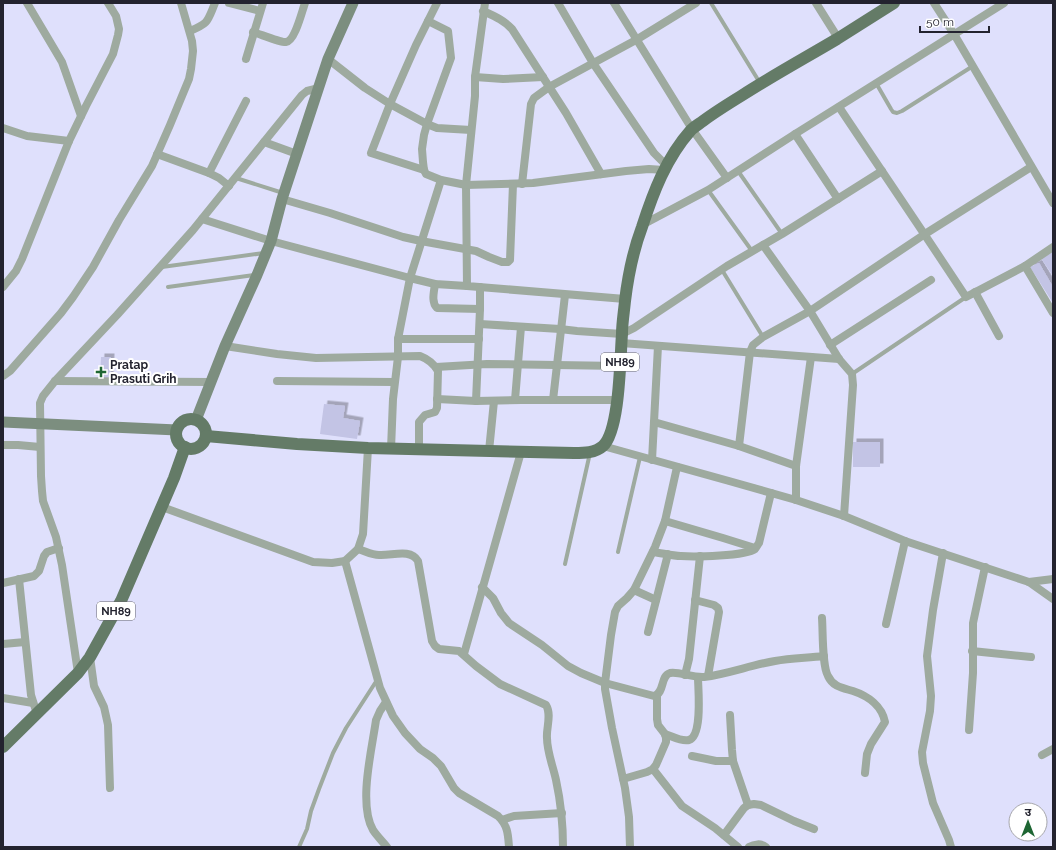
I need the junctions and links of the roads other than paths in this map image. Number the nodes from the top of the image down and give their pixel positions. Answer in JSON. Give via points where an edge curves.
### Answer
{"nodes":[{"id":1,"x":27,"y":3,"type":"edge"},
{"id":2,"x":108,"y":3,"type":"edge"},
{"id":3,"x":180,"y":3,"type":"edge"},
{"id":4,"x":215,"y":3,"type":"edge"},
{"id":5,"x":229,"y":3,"type":"edge"},
{"id":6,"x":305,"y":3,"type":"edge"},
{"id":7,"x":353,"y":3,"type":"edge"},
{"id":8,"x":437,"y":3,"type":"edge"},
{"id":9,"x":558,"y":3,"type":"edge"},
{"id":10,"x":614,"y":3,"type":"edge"},
{"id":11,"x":696,"y":3,"type":"edge"},
{"id":12,"x":711,"y":3,"type":"edge"},
{"id":13,"x":816,"y":3,"type":"edge"},
{"id":14,"x":894,"y":3,"type":"edge"},
{"id":15,"x":934,"y":3,"type":"edge"},
{"id":16,"x":1004,"y":3,"type":"edge"},
{"id":17,"x":261,"y":7,"type":"edge"},
{"id":18,"x":484,"y":7,"type":"edge"},
{"id":19,"x":428,"y":21,"type":"junction"},
{"id":20,"x":190,"y":31,"type":"junction"},
{"id":21,"x":253,"y":32,"type":"junction"},
{"id":22,"x":954,"y":34,"type":"junction"},
{"id":23,"x":838,"y":38,"type":"junction"},
{"id":24,"x":636,"y":40,"type":"junction"},
{"id":25,"x":246,"y":59,"type":"dead end"},
{"id":26,"x":328,"y":59,"type":"junction"},
{"id":27,"x":593,"y":63,"type":"junction"},
{"id":28,"x":973,"y":66,"type":"junction"},
{"id":29,"x":475,"y":76,"type":"junction"},
{"id":30,"x":543,"y":77,"type":"junction"},
{"id":31,"x":876,"y":83,"type":"junction"},
{"id":32,"x":760,"y":84,"type":"junction"},
{"id":33,"x":549,"y":87,"type":"junction"},
{"id":34,"x":319,"y":88,"type":"junction"},
{"id":35,"x":246,"y":101,"type":"dead end"},
{"id":36,"x":390,"y":104,"type":"junction"},
{"id":37,"x":839,"y":107,"type":"junction"},
{"id":38,"x":81,"y":116,"type":"junction"},
{"id":39,"x":427,"y":124,"type":"junction"},
{"id":40,"x":3,"y":128,"type":"edge"},
{"id":41,"x":692,"y":129,"type":"junction"},
{"id":42,"x":471,"y":130,"type":"junction"},
{"id":43,"x":795,"y":134,"type":"junction"},
{"id":44,"x":69,"y":141,"type":"junction"},
{"id":45,"x":264,"y":142,"type":"junction"},
{"id":46,"x":157,"y":154,"type":"junction"},
{"id":47,"x":297,"y":154,"type":"junction"},
{"id":48,"x":1032,"y":167,"type":"junction"},
{"id":49,"x":665,"y":168,"type":"junction"},
{"id":50,"x":424,"y":170,"type":"junction"},
{"id":51,"x":737,"y":171,"type":"junction"},
{"id":52,"x":882,"y":171,"type":"junction"},
{"id":53,"x":209,"y":173,"type":"junction"},
{"id":54,"x":601,"y":174,"type":"junction"},
{"id":55,"x":235,"y":178,"type":"junction"},
{"id":56,"x":727,"y":178,"type":"junction"},
{"id":57,"x":441,"y":180,"type":"junction"},
{"id":58,"x":513,"y":184,"type":"junction"},
{"id":59,"x":522,"y":184,"type":"junction"},
{"id":60,"x":466,"y":185,"type":"junction"},
{"id":61,"x":229,"y":186,"type":"junction"},
{"id":62,"x":708,"y":190,"type":"junction"},
{"id":63,"x":282,"y":196,"type":"junction"},
{"id":64,"x":838,"y":199,"type":"junction"},
{"id":65,"x":1053,"y":203,"type":"edge"},
{"id":66,"x":202,"y":219,"type":"junction"},
{"id":67,"x":642,"y":225,"type":"junction"},
{"id":68,"x":782,"y":234,"type":"junction"},
{"id":69,"x":925,"y":234,"type":"junction"},
{"id":70,"x":271,"y":241,"type":"junction"},
{"id":71,"x":421,"y":241,"type":"junction"},
{"id":72,"x":763,"y":245,"type":"junction"},
{"id":73,"x":1053,"y":247,"type":"edge"},
{"id":74,"x":466,"y":249,"type":"junction"},
{"id":75,"x":752,"y":251,"type":"junction"},
{"id":76,"x":266,"y":253,"type":"junction"},
{"id":77,"x":1025,"y":266,"type":"junction"},
{"id":78,"x":160,"y":267,"type":"junction"},
{"id":79,"x":722,"y":270,"type":"junction"},
{"id":80,"x":257,"y":275,"type":"junction"},
{"id":81,"x":410,"y":278,"type":"junction"},
{"id":82,"x":931,"y":280,"type":"dead end"},
{"id":83,"x":435,"y":284,"type":"junction"},
{"id":84,"x":467,"y":286,"type":"junction"},
{"id":85,"x":3,"y":287,"type":"edge"},
{"id":86,"x":168,"y":287,"type":"dead end"},
{"id":87,"x":480,"y":287,"type":"junction"},
{"id":88,"x":975,"y":292,"type":"junction"},
{"id":89,"x":565,"y":294,"type":"junction"},
{"id":90,"x":966,"y":297,"type":"junction"},
{"id":91,"x":626,"y":299,"type":"junction"},
{"id":92,"x":480,"y":309,"type":"junction"},
{"id":93,"x":810,"y":311,"type":"junction"},
{"id":94,"x":1053,"y":313,"type":"edge"},
{"id":95,"x":480,"y":324,"type":"junction"},
{"id":96,"x":521,"y":327,"type":"junction"},
{"id":97,"x":560,"y":329,"type":"junction"},
{"id":98,"x":999,"y":336,"type":"dead end"},
{"id":99,"x":763,"y":337,"type":"junction"},
{"id":100,"x":622,"y":338,"type":"junction"},
{"id":101,"x":398,"y":339,"type":"junction"},
{"id":102,"x":479,"y":339,"type":"junction"},
{"id":103,"x":830,"y":345,"type":"junction"},
{"id":104,"x":224,"y":346,"type":"junction"},
{"id":105,"x":658,"y":346,"type":"junction"},
{"id":106,"x":750,"y":352,"type":"junction"},
{"id":107,"x":398,"y":357,"type":"junction"},
{"id":108,"x":811,"y":357,"type":"junction"},
{"id":109,"x":839,"y":359,"type":"junction"},
{"id":110,"x":478,"y":365,"type":"junction"},
{"id":111,"x":518,"y":365,"type":"junction"},
{"id":112,"x":557,"y":366,"type":"junction"},
{"id":113,"x":620,"y":366,"type":"junction"},
{"id":114,"x":436,"y":367,"type":"junction"},
{"id":115,"x":852,"y":374,"type":"junction"},
{"id":116,"x":3,"y":376,"type":"edge"},
{"id":117,"x":55,"y":381,"type":"junction"},
{"id":118,"x":277,"y":381,"type":"dead end"},
{"id":119,"x":210,"y":382,"type":"junction"},
{"id":120,"x":394,"y":382,"type":"junction"},
{"id":121,"x":437,"y":399,"type":"junction"},
{"id":122,"x":515,"y":400,"type":"junction"},
{"id":123,"x":553,"y":400,"type":"junction"},
{"id":124,"x":617,"y":400,"type":"junction"},
{"id":125,"x":476,"y":401,"type":"junction"},
{"id":126,"x":494,"y":401,"type":"junction"},
{"id":127,"x":196,"y":420,"type":"junction"},
{"id":128,"x":3,"y":422,"type":"edge"},
{"id":129,"x":654,"y":422,"type":"junction"},
{"id":130,"x":40,"y":424,"type":"junction"},
{"id":131,"x":177,"y":430,"type":"junction"},
{"id":132,"x":206,"y":436,"type":"junction"},
{"id":133,"x":3,"y":445,"type":"edge"},
{"id":134,"x":603,"y":446,"type":"junction"},
{"id":135,"x":739,"y":446,"type":"junction"},
{"id":136,"x":40,"y":447,"type":"junction"},
{"id":137,"x":185,"y":447,"type":"junction"},
{"id":138,"x":368,"y":448,"type":"junction"},
{"id":139,"x":391,"y":449,"type":"junction"},
{"id":140,"x":419,"y":450,"type":"junction"},
{"id":141,"x":489,"y":451,"type":"junction"},
{"id":142,"x":521,"y":452,"type":"junction"},
{"id":143,"x":590,"y":453,"type":"junction"},
{"id":144,"x":640,"y":457,"type":"junction"},
{"id":145,"x":652,"y":460,"type":"junction"},
{"id":146,"x":677,"y":466,"type":"junction"},
{"id":147,"x":796,"y":466,"type":"junction"},
{"id":148,"x":771,"y":493,"type":"junction"},
{"id":149,"x":796,"y":500,"type":"junction"},
{"id":150,"x":162,"y":507,"type":"junction"},
{"id":151,"x":844,"y":516,"type":"junction"},
{"id":152,"x":665,"y":521,"type":"junction"},
{"id":153,"x":905,"y":541,"type":"junction"},
{"id":154,"x":59,"y":548,"type":"junction"},
{"id":155,"x":358,"y":548,"type":"junction"},
{"id":156,"x":755,"y":548,"type":"junction"},
{"id":157,"x":618,"y":552,"type":"dead end"},
{"id":158,"x":653,"y":552,"type":"junction"},
{"id":159,"x":943,"y":553,"type":"junction"},
{"id":160,"x":668,"y":554,"type":"junction"},
{"id":161,"x":700,"y":556,"type":"junction"},
{"id":162,"x":345,"y":561,"type":"junction"},
{"id":163,"x":564,"y":564,"type":"dead end"},
{"id":164,"x":986,"y":567,"type":"junction"},
{"id":165,"x":18,"y":579,"type":"junction"},
{"id":166,"x":1053,"y":579,"type":"edge"},
{"id":167,"x":1029,"y":582,"type":"junction"},
{"id":168,"x":3,"y":583,"type":"edge"},
{"id":169,"x":482,"y":587,"type":"junction"},
{"id":170,"x":634,"y":590,"type":"junction"},
{"id":171,"x":1053,"y":599,"type":"edge"},
{"id":172,"x":656,"y":600,"type":"junction"},
{"id":173,"x":695,"y":600,"type":"junction"},
{"id":174,"x":822,"y":618,"type":"dead end"},
{"id":175,"x":886,"y":624,"type":"dead end"},
{"id":176,"x":648,"y":632,"type":"dead end"},
{"id":177,"x":25,"y":642,"type":"junction"},
{"id":178,"x":3,"y":644,"type":"edge"},
{"id":179,"x":972,"y":651,"type":"junction"},
{"id":180,"x":464,"y":654,"type":"junction"},
{"id":181,"x":824,"y":656,"type":"junction"},
{"id":182,"x":90,"y":657,"type":"junction"},
{"id":183,"x":1031,"y":657,"type":"dead end"},
{"id":184,"x":78,"y":673,"type":"junction"},
{"id":185,"x":685,"y":675,"type":"junction"},
{"id":186,"x":708,"y":676,"type":"junction"},
{"id":187,"x":698,"y":677,"type":"junction"},
{"id":188,"x":378,"y":680,"type":"junction"},
{"id":189,"x":605,"y":683,"type":"junction"},
{"id":190,"x":657,"y":695,"type":"junction"},
{"id":191,"x":3,"y":698,"type":"edge"},
{"id":192,"x":386,"y":702,"type":"junction"},
{"id":193,"x":35,"y":708,"type":"junction"},
{"id":194,"x":730,"y":715,"type":"dead end"},
{"id":195,"x":969,"y":730,"type":"dead end"},
{"id":196,"x":665,"y":734,"type":"junction"},
{"id":197,"x":3,"y":747,"type":"edge"},
{"id":198,"x":1053,"y":749,"type":"edge"},
{"id":199,"x":1042,"y":755,"type":"dead end"},
{"id":200,"x":692,"y":756,"type":"dead end"},
{"id":201,"x":734,"y":761,"type":"junction"},
{"id":202,"x":653,"y":769,"type":"junction"},
{"id":203,"x":865,"y":773,"type":"dead end"},
{"id":204,"x":623,"y":779,"type":"junction"},
{"id":205,"x":110,"y":788,"type":"dead end"},
{"id":206,"x":748,"y":805,"type":"junction"},
{"id":207,"x":562,"y":813,"type":"junction"},
{"id":208,"x":502,"y":820,"type":"junction"},
{"id":209,"x":814,"y":829,"type":"dead end"},
{"id":210,"x":724,"y":835,"type":"junction"},
{"id":211,"x":299,"y":847,"type":"edge"},
{"id":212,"x":387,"y":847,"type":"edge"},
{"id":213,"x":509,"y":847,"type":"edge"},
{"id":214,"x":563,"y":847,"type":"edge"},
{"id":215,"x":630,"y":847,"type":"edge"},
{"id":216,"x":738,"y":847,"type":"edge"},
{"id":217,"x":749,"y":847,"type":"edge"},
{"id":218,"x":766,"y":847,"type":"edge"},
{"id":219,"x":951,"y":847,"type":"edge"}],
"edges":[{"from":1,"to":38,"type":"street","via":[[62,62]]},
{"from":2,"to":38,"type":"street","via":[[116,16],[118,36],[113,54]]},
{"from":3,"to":20,"type":"street"},
{"from":4,"to":20,"type":"street","via":[[208,21]]},
{"from":5,"to":17,"type":"street"},
{"from":6,"to":21,"type":"street","via":[[294,34],[287,42]]},
{"from":7,"to":26,"type":"street"},
{"from":8,"to":19,"type":"street"},
{"from":9,"to":27,"type":"street"},
{"from":10,"to":24,"type":"street"},
{"from":11,"to":24,"type":"street"},
{"from":12,"to":32,"type":"lane"},
{"from":13,"to":23,"type":"street"},
{"from":14,"to":23,"type":"main road","number":"NH89"},
{"from":15,"to":22,"type":"street"},
{"from":16,"to":22,"type":"street"},
{"from":17,"to":21,"type":"street"},
{"from":18,"to":29,"type":"street"},
{"from":18,"to":30,"type":"street","via":[[508,23]]},
{"from":19,"to":36,"type":"street"},
{"from":19,"to":39,"type":"street","via":[[448,31],[451,58]]},
{"from":20,"to":46,"type":"street","via":[[192,69]]},
{"from":21,"to":25,"type":"street"},
{"from":22,"to":28,"type":"street"},
{"from":22,"to":31,"type":"street"},
{"from":23,"to":32,"type":"main road","number":"NH89"},
{"from":24,"to":27,"type":"street"},
{"from":24,"to":41,"type":"street"},
{"from":26,"to":34,"type":"street"},
{"from":26,"to":36,"type":"street"},
{"from":27,"to":33,"type":"street"},
{"from":27,"to":49,"type":"street"},
{"from":28,"to":31,"type":"lane","via":[[897,113],[893,112]]},
{"from":28,"to":48,"type":"street"},
{"from":29,"to":30,"type":"street","via":[[503,79]]},
{"from":29,"to":42,"type":"street"},
{"from":30,"to":33,"type":"street"},
{"from":31,"to":37,"type":"street"},
{"from":32,"to":41,"type":"main road","number":"NH89"},
{"from":33,"to":54,"type":"street"},
{"from":33,"to":59,"type":"street","via":[[534,98],[531,104]]},
{"from":34,"to":45,"type":"street","via":[[302,95]]},
{"from":34,"to":47,"type":"street"},
{"from":35,"to":53,"type":"street"},
{"from":36,"to":39,"type":"street"},
{"from":36,"to":50,"type":"street","via":[[371,153]]},
{"from":37,"to":43,"type":"street"},
{"from":37,"to":52,"type":"street"},
{"from":38,"to":44,"type":"street"},
{"from":39,"to":42,"type":"street","via":[[437,128]]},
{"from":39,"to":50,"type":"street","via":[[422,149]]},
{"from":40,"to":44,"type":"street","via":[[27,136]]},
{"from":41,"to":49,"type":"main road","number":"NH89","via":[[677,147]]},
{"from":41,"to":56,"type":"street"},
{"from":42,"to":60,"type":"street"},
{"from":43,"to":51,"type":"street"},
{"from":43,"to":64,"type":"street"},
{"from":44,"to":85,"type":"street","via":[[22,259]]},
{"from":45,"to":47,"type":"street"},
{"from":45,"to":55,"type":"street"},
{"from":46,"to":53,"type":"street"},
{"from":46,"to":116,"type":"street","via":[[74,297]]},
{"from":47,"to":63,"type":"street"},
{"from":48,"to":65,"type":"street"},
{"from":48,"to":69,"type":"street"},
{"from":49,"to":54,"type":"street"},
{"from":49,"to":67,"type":"main road","number":"NH89"},
{"from":50,"to":57,"type":"street","via":[[426,174]]},
{"from":51,"to":56,"type":"street"},
{"from":51,"to":68,"type":"lane"},
{"from":52,"to":64,"type":"street"},
{"from":52,"to":69,"type":"street"},
{"from":53,"to":61,"type":"street"},
{"from":54,"to":59,"type":"street"},
{"from":55,"to":61,"type":"street"},
{"from":55,"to":63,"type":"lane"},
{"from":56,"to":62,"type":"street"},
{"from":57,"to":60,"type":"street"},
{"from":57,"to":71,"type":"street"},
{"from":58,"to":59,"type":"street"},
{"from":58,"to":60,"type":"street"},
{"from":58,"to":74,"type":"street","via":[[510,260],[502,262]]},
{"from":60,"to":74,"type":"street"},
{"from":61,"to":66,"type":"street"},
{"from":62,"to":67,"type":"street"},
{"from":62,"to":75,"type":"lane"},
{"from":63,"to":70,"type":"street"},
{"from":63,"to":71,"type":"street"},
{"from":64,"to":68,"type":"street"},
{"from":66,"to":70,"type":"street"},
{"from":66,"to":78,"type":"street"},
{"from":67,"to":91,"type":"main road","number":"NH89","via":[[630,268]]},
{"from":68,"to":72,"type":"street"},
{"from":69,"to":90,"type":"street"},
{"from":69,"to":93,"type":"street"},
{"from":70,"to":76,"type":"street"},
{"from":70,"to":81,"type":"street"},
{"from":71,"to":74,"type":"street"},
{"from":71,"to":81,"type":"street"},
{"from":72,"to":75,"type":"street"},
{"from":72,"to":93,"type":"street"},
{"from":73,"to":77,"type":"street"},
{"from":74,"to":84,"type":"street"},
{"from":75,"to":79,"type":"street"},
{"from":76,"to":78,"type":"lane"},
{"from":76,"to":80,"type":"street"},
{"from":77,"to":88,"type":"street"},
{"from":77,"to":94,"type":"street"},
{"from":78,"to":117,"type":"street"},
{"from":79,"to":99,"type":"lane"},
{"from":79,"to":100,"type":"street"},
{"from":80,"to":86,"type":"lane"},
{"from":80,"to":104,"type":"street"},
{"from":81,"to":83,"type":"street"},
{"from":81,"to":101,"type":"street"},
{"from":82,"to":103,"type":"street"},
{"from":83,"to":84,"type":"street"},
{"from":83,"to":92,"type":"street","via":[[434,302],[437,308]]},
{"from":84,"to":87,"type":"street"},
{"from":87,"to":89,"type":"street"},
{"from":87,"to":92,"type":"street"},
{"from":88,"to":90,"type":"street"},
{"from":88,"to":98,"type":"street"},
{"from":89,"to":91,"type":"street"},
{"from":89,"to":97,"type":"street"},
{"from":90,"to":115,"type":"lane"},
{"from":91,"to":100,"type":"main road","number":"NH89"},
{"from":92,"to":95,"type":"street"},
{"from":93,"to":99,"type":"street"},
{"from":93,"to":103,"type":"street"},
{"from":95,"to":96,"type":"street"},
{"from":95,"to":102,"type":"street"},
{"from":96,"to":97,"type":"street"},
{"from":96,"to":111,"type":"street"},
{"from":97,"to":100,"type":"street"},
{"from":97,"to":112,"type":"street"},
{"from":99,"to":106,"type":"street","via":[[752,345]]},
{"from":100,"to":105,"type":"street"},
{"from":100,"to":113,"type":"main road","number":"NH89"},
{"from":101,"to":102,"type":"street"},
{"from":101,"to":107,"type":"street"},
{"from":102,"to":110,"type":"street"},
{"from":103,"to":109,"type":"street"},
{"from":104,"to":107,"type":"street","via":[[316,358]]},
{"from":104,"to":119,"type":"street"},
{"from":105,"to":106,"type":"street"},
{"from":105,"to":129,"type":"street"},
{"from":106,"to":108,"type":"street"},
{"from":106,"to":135,"type":"street"},
{"from":107,"to":114,"type":"street","via":[[420,356]]},
{"from":107,"to":120,"type":"street"},
{"from":108,"to":109,"type":"street"},
{"from":108,"to":147,"type":"street"},
{"from":109,"to":115,"type":"street"},
{"from":110,"to":111,"type":"street"},
{"from":110,"to":114,"type":"street"},
{"from":110,"to":125,"type":"street"},
{"from":111,"to":112,"type":"street"},
{"from":111,"to":122,"type":"street"},
{"from":112,"to":113,"type":"street"},
{"from":112,"to":123,"type":"street"},
{"from":113,"to":124,"type":"main road","number":"NH89"},
{"from":114,"to":121,"type":"street"},
{"from":115,"to":151,"type":"street"},
{"from":117,"to":119,"type":"street"},
{"from":117,"to":130,"type":"street","via":[[40,403]]},
{"from":118,"to":120,"type":"street"},
{"from":119,"to":127,"type":"street"},
{"from":120,"to":139,"type":"street"},
{"from":121,"to":125,"type":"street"},
{"from":121,"to":140,"type":"street","via":[[435,412],[425,415],[419,422]]},
{"from":122,"to":123,"type":"street"},
{"from":122,"to":126,"type":"street"},
{"from":123,"to":124,"type":"street"},
{"from":124,"to":134,"type":"main road","number":"NH89","via":[[611,432]]},
{"from":125,"to":126,"type":"street"},
{"from":126,"to":141,"type":"street"},
{"from":127,"to":131,"type":"main road","via":[[182,422]]},
{"from":127,"to":132,"type":"main road","via":[[203,424]]},
{"from":128,"to":130,"type":"street"},
{"from":129,"to":135,"type":"street"},
{"from":129,"to":145,"type":"street"},
{"from":130,"to":131,"type":"street"},
{"from":130,"to":136,"type":"street"},
{"from":131,"to":137,"type":"main road","via":[[176,436]]},
{"from":132,"to":137,"type":"main road","via":[[203,444],[198,447]]},
{"from":132,"to":138,"type":"main road"},
{"from":133,"to":136,"type":"street"},
{"from":134,"to":143,"type":"main road"},
{"from":134,"to":144,"type":"street"},
{"from":135,"to":147,"type":"street"},
{"from":136,"to":154,"type":"street","via":[[43,502]]},
{"from":137,"to":150,"type":"main road","number":"NH89"},
{"from":138,"to":139,"type":"main road"},
{"from":138,"to":155,"type":"street","via":[[363,534]]},
{"from":139,"to":140,"type":"main road"},
{"from":140,"to":141,"type":"main road"},
{"from":141,"to":142,"type":"main road"},
{"from":142,"to":143,"type":"main road"},
{"from":142,"to":169,"type":"street"},
{"from":143,"to":163,"type":"lane"},
{"from":144,"to":145,"type":"street"},
{"from":144,"to":157,"type":"lane"},
{"from":145,"to":146,"type":"street"},
{"from":146,"to":148,"type":"street"},
{"from":146,"to":152,"type":"street"},
{"from":147,"to":149,"type":"street"},
{"from":148,"to":149,"type":"street"},
{"from":148,"to":156,"type":"street","via":[[759,544]]},
{"from":149,"to":151,"type":"street"},
{"from":150,"to":162,"type":"street","via":[[313,562]]},
{"from":150,"to":182,"type":"main road","number":"NH89","via":[[121,600]]},
{"from":151,"to":153,"type":"street"},
{"from":152,"to":156,"type":"street"},
{"from":152,"to":158,"type":"street"},
{"from":153,"to":159,"type":"street"},
{"from":153,"to":175,"type":"street"},
{"from":154,"to":165,"type":"street","via":[[47,552],[40,571],[34,576]]},
{"from":154,"to":184,"type":"street"},
{"from":155,"to":162,"type":"street"},
{"from":155,"to":180,"type":"street","via":[[380,556],[398,553],[415,556],[432,641],[439,649]]},
{"from":156,"to":161,"type":"street","via":[[748,552]]},
{"from":158,"to":160,"type":"street"},
{"from":158,"to":170,"type":"street"},
{"from":159,"to":164,"type":"street"},
{"from":159,"to":219,"type":"street","via":[[927,656],[931,696],[922,752],[933,803]]},
{"from":160,"to":161,"type":"street"},
{"from":160,"to":172,"type":"street"},
{"from":161,"to":173,"type":"street"},
{"from":162,"to":188,"type":"street"},
{"from":164,"to":167,"type":"street"},
{"from":164,"to":179,"type":"street","via":[[973,623]]},
{"from":165,"to":168,"type":"street"},
{"from":165,"to":177,"type":"street"},
{"from":166,"to":167,"type":"street"},
{"from":167,"to":171,"type":"street"},
{"from":169,"to":180,"type":"street"},
{"from":169,"to":189,"type":"street","via":[[493,598],[509,623],[568,666]]},
{"from":170,"to":172,"type":"street"},
{"from":170,"to":189,"type":"street","via":[[615,612]]},
{"from":172,"to":176,"type":"street"},
{"from":173,"to":185,"type":"street"},
{"from":173,"to":186,"type":"street","via":[[714,605],[719,612]]},
{"from":174,"to":181,"type":"street"},
{"from":177,"to":178,"type":"street"},
{"from":177,"to":193,"type":"street","via":[[31,695]]},
{"from":179,"to":183,"type":"street"},
{"from":179,"to":195,"type":"street"},
{"from":180,"to":207,"type":"street","via":[[500,684],[546,705],[549,709],[547,744]]},
{"from":181,"to":186,"type":"street","via":[[776,661]]},
{"from":181,"to":203,"type":"street","via":[[828,678],[840,688],[870,699],[884,716],[885,722],[867,754]]},
{"from":182,"to":184,"type":"main road","number":"NH89"},
{"from":182,"to":205,"type":"street","via":[[94,686],[108,725]]},
{"from":184,"to":193,"type":"main road","number":"NH89"},
{"from":185,"to":187,"type":"street"},
{"from":185,"to":190,"type":"street","via":[[675,673],[665,676]]},
{"from":186,"to":187,"type":"street"},
{"from":187,"to":196,"type":"street","via":[[699,716],[696,733],[688,740]]},
{"from":188,"to":192,"type":"street"},
{"from":188,"to":211,"type":"lane","via":[[346,728],[333,753]]},
{"from":189,"to":190,"type":"street"},
{"from":189,"to":204,"type":"street"},
{"from":190,"to":196,"type":"street","via":[[658,725]]},
{"from":191,"to":193,"type":"street"},
{"from":192,"to":208,"type":"street","via":[[404,733],[441,766],[454,788]]},
{"from":192,"to":212,"type":"street","via":[[376,720],[366,790],[368,814],[373,829]]},
{"from":193,"to":197,"type":"main road","number":"NH89"},
{"from":194,"to":201,"type":"street"},
{"from":196,"to":202,"type":"street","via":[[666,742]]},
{"from":198,"to":199,"type":"street"},
{"from":200,"to":201,"type":"street","via":[[716,761]]},
{"from":201,"to":206,"type":"street"},
{"from":202,"to":204,"type":"street"},
{"from":202,"to":210,"type":"street","via":[[682,806]]},
{"from":204,"to":215,"type":"street","via":[[629,817]]},
{"from":206,"to":209,"type":"street","via":[[761,806]]},
{"from":206,"to":210,"type":"street"},
{"from":207,"to":208,"type":"street","via":[[514,816]]},
{"from":207,"to":214,"type":"street"},
{"from":208,"to":213,"type":"street","via":[[507,831]]},
{"from":210,"to":216,"type":"street"},
{"from":217,"to":218,"type":"street","via":[[759,844]]}]}
